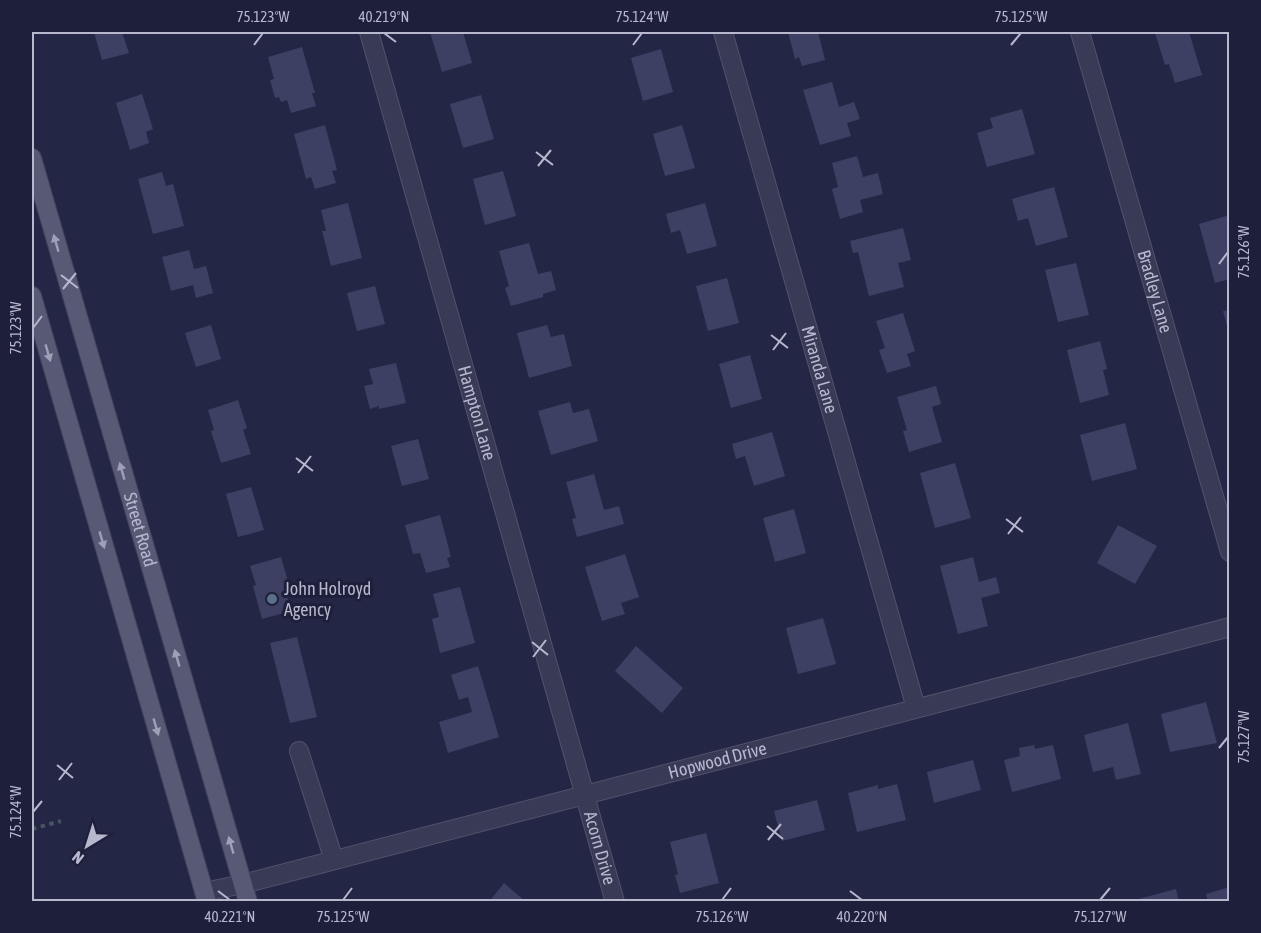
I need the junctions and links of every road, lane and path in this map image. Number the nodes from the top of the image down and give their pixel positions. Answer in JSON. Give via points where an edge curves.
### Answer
{"nodes":[{"id":1,"x":369,"y":32,"type":"edge"},
{"id":2,"x":723,"y":32,"type":"edge"},
{"id":3,"x":1080,"y":32,"type":"edge"},
{"id":4,"x":32,"y":158,"type":"edge"},
{"id":5,"x":32,"y":296,"type":"edge"},
{"id":6,"x":36,"y":325,"type":"edge"},
{"id":7,"x":1230,"y":552,"type":"edge"},
{"id":8,"x":1230,"y":627,"type":"edge"},
{"id":9,"x":916,"y":708,"type":"junction"},
{"id":10,"x":299,"y":751,"type":"dead end"},
{"id":11,"x":586,"y":794,"type":"junction"},
{"id":12,"x":61,"y":821,"type":"dead end"},
{"id":13,"x":32,"y":829,"type":"edge"},
{"id":14,"x":334,"y":860,"type":"junction"},
{"id":15,"x":245,"y":893,"type":"edge"},
{"id":16,"x":205,"y":897,"type":"edge"},
{"id":17,"x":615,"y":902,"type":"edge"}],
"edges":[{"from":1,"to":11,"type":"street","name":"Hampton Lane"},
{"from":2,"to":9,"type":"street","name":"Miranda Lane"},
{"from":3,"to":7,"type":"street","name":"Bradley Lane"},
{"from":15,"to":4,"type":"main road","name":"Street Road","one_way":true},
{"from":5,"to":6,"type":"main road"},
{"from":6,"to":16,"type":"main road","one_way":true},
{"from":8,"to":9,"type":"street","name":"Hopwood Drive"},
{"from":9,"to":11,"type":"street","name":"Hopwood Drive"},
{"from":10,"to":14,"type":"street"},
{"from":11,"to":14,"type":"street","name":"Hopwood Drive"},
{"from":11,"to":17,"type":"street","name":"Acorn Drive"},
{"from":12,"to":13,"type":"path"},
{"from":14,"to":15,"type":"street","name":"Hopwood Drive"},
{"from":15,"to":16,"type":"street","name":"Hopwood Drive"}]}
